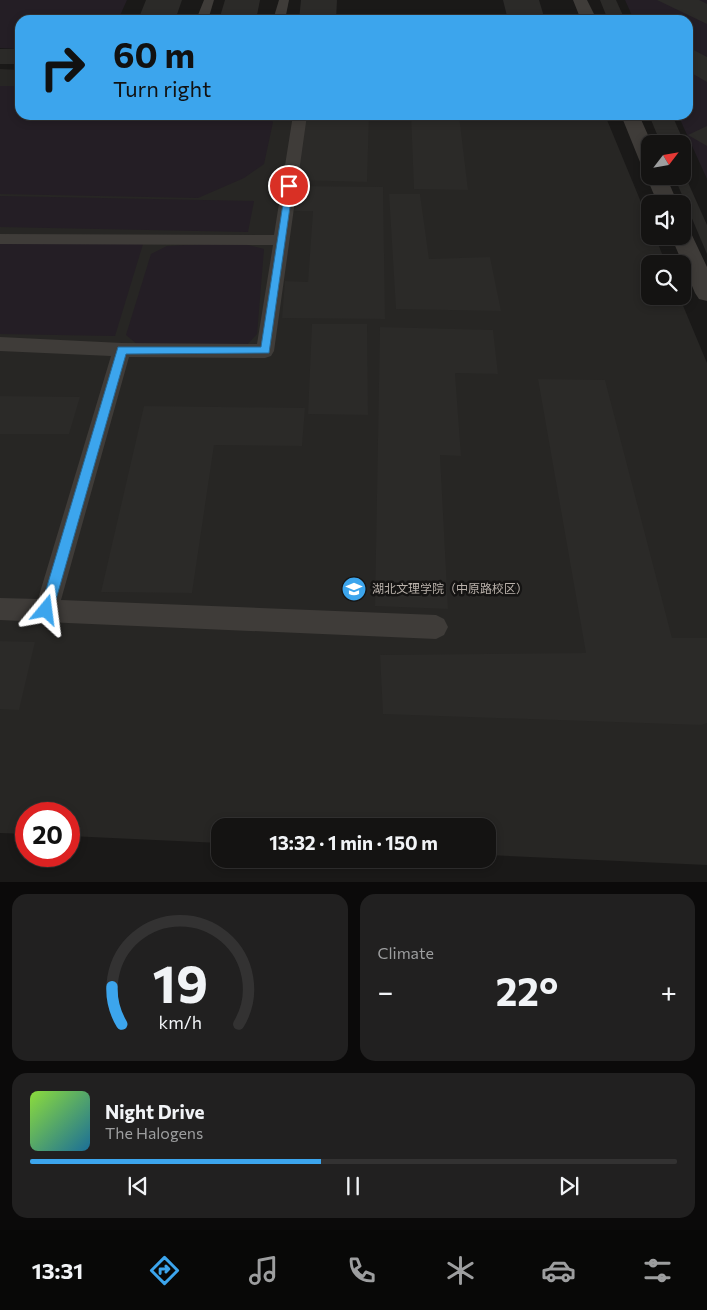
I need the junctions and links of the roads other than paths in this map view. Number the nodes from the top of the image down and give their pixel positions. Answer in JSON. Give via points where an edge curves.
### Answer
{"nodes":[{"id":1,"x":209,"y":0,"type":"edge"},
{"id":2,"x":284,"y":0,"type":"edge"},
{"id":3,"x":580,"y":0,"type":"edge"},
{"id":4,"x":204,"y":15,"type":"edge"},
{"id":5,"x":280,"y":15,"type":"edge"},
{"id":6,"x":587,"y":15,"type":"edge"},
{"id":7,"x":299,"y":120,"type":"edge"},
{"id":8,"x":632,"y":120,"type":"edge"},
{"id":9,"x":641,"y":141,"type":"edge"},
{"id":10,"x":0,"y":239,"type":"edge"},
{"id":11,"x":281,"y":240,"type":"junction"},
{"id":12,"x":686,"y":245,"type":"edge"},
{"id":13,"x":707,"y":293,"type":"edge"},
{"id":14,"x":0,"y":344,"type":"edge"},
{"id":15,"x":122,"y":350,"type":"junction"},
{"id":16,"x":0,"y":609,"type":"edge"},
{"id":17,"x":46,"y":610,"type":"junction"},
{"id":18,"x":436,"y":627,"type":"dead end"}],
"edges":[{"from":1,"to":4,"type":"lane"},
{"from":2,"to":5,"type":"lane"},
{"from":3,"to":6,"type":"street"},
{"from":7,"to":11,"type":"lane"},
{"from":8,"to":9,"type":"street"},
{"from":10,"to":11,"type":"lane"},
{"from":11,"to":15,"type":"lane","via":[[266,351]]},
{"from":12,"to":13,"type":"street"},
{"from":14,"to":15,"type":"lane"},
{"from":15,"to":17,"type":"lane"},
{"from":16,"to":17,"type":"lane"},
{"from":17,"to":18,"type":"lane"}]}
